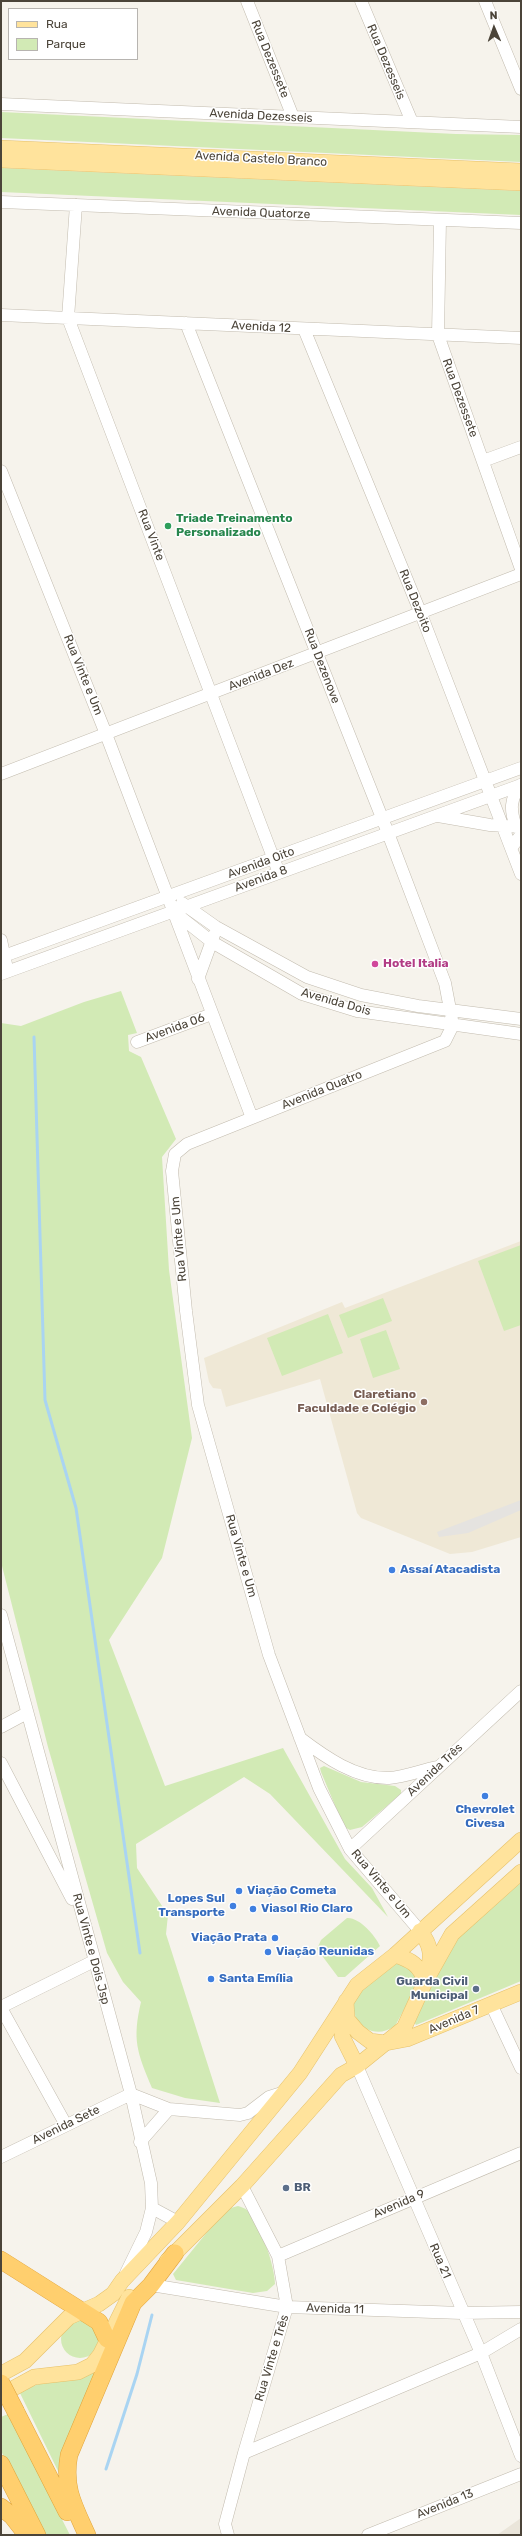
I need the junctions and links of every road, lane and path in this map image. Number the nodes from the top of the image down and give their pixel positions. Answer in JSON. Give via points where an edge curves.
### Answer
{"nodes":[{"id":1,"x":247,"y":1,"type":"edge"},
{"id":2,"x":360,"y":1,"type":"edge"},
{"id":3,"x":485,"y":1,"type":"edge"},
{"id":4,"x":521,"y":89,"type":"edge"},
{"id":5,"x":1,"y":104,"type":"edge"},
{"id":6,"x":293,"y":117,"type":"junction"},
{"id":7,"x":412,"y":122,"type":"junction"},
{"id":8,"x":521,"y":127,"type":"edge"},
{"id":9,"x":1,"y":148,"type":"edge"},
{"id":10,"x":1,"y":160,"type":"edge"},
{"id":11,"x":521,"y":171,"type":"edge"},
{"id":12,"x":521,"y":183,"type":"edge"},
{"id":13,"x":1,"y":202,"type":"edge"},
{"id":14,"x":76,"y":205,"type":"junction"},
{"id":15,"x":440,"y":220,"type":"junction"},
{"id":16,"x":521,"y":223,"type":"edge"},
{"id":17,"x":1,"y":315,"type":"edge"},
{"id":18,"x":68,"y":318,"type":"junction"},
{"id":19,"x":186,"y":324,"type":"junction"},
{"id":20,"x":304,"y":329,"type":"junction"},
{"id":21,"x":438,"y":335,"type":"junction"},
{"id":22,"x":521,"y":338,"type":"edge"},
{"id":23,"x":521,"y":447,"type":"edge"},
{"id":24,"x":483,"y":462,"type":"junction"},
{"id":25,"x":1,"y":471,"type":"edge"},
{"id":26,"x":521,"y":569,"type":"edge"},
{"id":27,"x":521,"y":574,"type":"edge"},
{"id":28,"x":421,"y":614,"type":"junction"},
{"id":29,"x":317,"y":654,"type":"junction"},
{"id":30,"x":211,"y":694,"type":"junction"},
{"id":31,"x":106,"y":734,"type":"junction"},
{"id":32,"x":521,"y":768,"type":"edge"},
{"id":33,"x":1,"y":774,"type":"edge"},
{"id":34,"x":486,"y":781,"type":"junction"},
{"id":35,"x":521,"y":785,"type":"edge"},
{"id":36,"x":491,"y":796,"type":"junction"},
{"id":37,"x":437,"y":816,"type":"junction"},
{"id":38,"x":382,"y":819,"type":"junction"},
{"id":39,"x":502,"y":826,"type":"junction"},
{"id":40,"x":519,"y":830,"type":"edge"},
{"id":41,"x":388,"y":833,"type":"junction"},
{"id":42,"x":511,"y":848,"type":"junction"},
{"id":43,"x":274,"y":858,"type":"junction"},
{"id":44,"x":279,"y":873,"type":"junction"},
{"id":45,"x":521,"y":874,"type":"edge"},
{"id":46,"x":172,"y":895,"type":"junction"},
{"id":47,"x":185,"y":907,"type":"junction"},
{"id":48,"x":173,"y":911,"type":"junction"},
{"id":49,"x":216,"y":927,"type":"junction"},
{"id":50,"x":59,"y":936,"type":"junction"},
{"id":51,"x":1,"y":940,"type":"edge"},
{"id":52,"x":212,"y":942,"type":"junction"},
{"id":53,"x":65,"y":951,"type":"junction"},
{"id":54,"x":2,"y":957,"type":"edge"},
{"id":55,"x":5,"y":973,"type":"edge"},
{"id":56,"x":198,"y":979,"type":"junction"},
{"id":57,"x":451,"y":1010,"type":"junction"},
{"id":58,"x":212,"y":1014,"type":"junction"},
{"id":59,"x":521,"y":1019,"type":"edge"},
{"id":60,"x":453,"y":1025,"type":"junction"},
{"id":61,"x":521,"y":1034,"type":"edge"},
{"id":62,"x":137,"y":1042,"type":"dead end"},
{"id":63,"x":252,"y":1118,"type":"junction"},
{"id":64,"x":183,"y":1146,"type":"joint"},
{"id":65,"x":1,"y":1615,"type":"edge"},
{"id":66,"x":521,"y":1691,"type":"edge"},
{"id":67,"x":27,"y":1713,"type":"junction"},
{"id":68,"x":1,"y":1727,"type":"edge"},
{"id":69,"x":300,"y":1738,"type":"junction"},
{"id":70,"x":1,"y":1763,"type":"edge"},
{"id":71,"x":439,"y":1766,"type":"junction"},
{"id":72,"x":521,"y":1840,"type":"edge"},
{"id":73,"x":350,"y":1849,"type":"junction"},
{"id":74,"x":521,"y":1872,"type":"edge"},
{"id":75,"x":83,"y":1920,"type":"junction"},
{"id":76,"x":420,"y":1931,"type":"junction"},
{"id":77,"x":395,"y":1955,"type":"junction"},
{"id":78,"x":94,"y":1961,"type":"junction"},
{"id":79,"x":426,"y":1982,"type":"junction"},
{"id":80,"x":521,"y":1992,"type":"edge"},
{"id":81,"x":346,"y":2001,"type":"junction"},
{"id":82,"x":491,"y":2004,"type":"junction"},
{"id":83,"x":1,"y":2007,"type":"edge"},
{"id":84,"x":386,"y":2043,"type":"junction"},
{"id":85,"x":357,"y":2066,"type":"junction"},
{"id":86,"x":521,"y":2068,"type":"edge"},
{"id":87,"x":285,"y":2092,"type":"junction"},
{"id":88,"x":131,"y":2094,"type":"junction"},
{"id":89,"x":169,"y":2108,"type":"junction"},
{"id":90,"x":66,"y":2125,"type":"junction"},
{"id":91,"x":140,"y":2142,"type":"junction"},
{"id":92,"x":521,"y":2153,"type":"edge"},
{"id":93,"x":1,"y":2157,"type":"edge"},
{"id":94,"x":242,"y":2186,"type":"junction"},
{"id":95,"x":414,"y":2198,"type":"junction"},
{"id":96,"x":152,"y":2208,"type":"junction"},
{"id":97,"x":178,"y":2222,"type":"junction"},
{"id":98,"x":176,"y":2253,"type":"junction"},
{"id":99,"x":278,"y":2256,"type":"junction"},
{"id":100,"x":1,"y":2260,"type":"edge"},
{"id":101,"x":122,"y":2281,"type":"junction"},
{"id":102,"x":151,"y":2285,"type":"junction"},
{"id":103,"x":287,"y":2307,"type":"junction"},
{"id":104,"x":81,"y":2311,"type":"junction"},
{"id":105,"x":521,"y":2312,"type":"edge"},
{"id":106,"x":462,"y":2313,"type":"junction"},
{"id":107,"x":521,"y":2328,"type":"edge"},
{"id":108,"x":107,"y":2339,"type":"junction"},
{"id":109,"x":481,"y":2353,"type":"junction"},
{"id":110,"x":1,"y":2374,"type":"edge"},
{"id":111,"x":1,"y":2383,"type":"edge"},
{"id":112,"x":1,"y":2395,"type":"edge"},
{"id":113,"x":244,"y":2453,"type":"junction"},
{"id":114,"x":521,"y":2456,"type":"edge"},
{"id":115,"x":1,"y":2464,"type":"edge"},
{"id":116,"x":521,"y":2474,"type":"edge"},
{"id":117,"x":1,"y":2507,"type":"edge"},
{"id":118,"x":27,"y":2535,"type":"edge"},
{"id":119,"x":37,"y":2535,"type":"edge"},
{"id":120,"x":79,"y":2535,"type":"edge"},
{"id":121,"x":87,"y":2535,"type":"edge"},
{"id":122,"x":228,"y":2535,"type":"edge"},
{"id":123,"x":368,"y":2535,"type":"edge"}],
"edges":[{"from":1,"to":6,"type":"street","name":"Rua Dezessete"},
{"from":2,"to":7,"type":"street","name":"Rua Dezesseis"},
{"from":3,"to":4,"type":"street"},
{"from":5,"to":6,"type":"street","name":"Avenida Dezesseis"},
{"from":6,"to":7,"type":"street","name":"Avenida Dezesseis"},
{"from":7,"to":8,"type":"street","name":"Avenida Dezesseis"},
{"from":9,"to":11,"type":"main road","name":"Avenida Castelo Branco"},
{"from":10,"to":12,"type":"main road","name":"Avenida Castelo Branco"},
{"from":13,"to":14,"type":"street","name":"Avenida Quatorze"},
{"from":14,"to":15,"type":"street","name":"Avenida Quatorze"},
{"from":14,"to":18,"type":"street","name":"Rua Vinte"},
{"from":15,"to":16,"type":"street","name":"Avenida Quatorze"},
{"from":15,"to":21,"type":"street","name":"Rua Dezessete"},
{"from":17,"to":18,"type":"street","name":"Avenida 12"},
{"from":18,"to":19,"type":"street","name":"Avenida 12"},
{"from":18,"to":30,"type":"street","name":"Rua Vinte"},
{"from":19,"to":20,"type":"street","name":"Avenida 12"},
{"from":19,"to":29,"type":"street","name":"Rua Dezenove"},
{"from":20,"to":21,"type":"street","name":"Avenida 12"},
{"from":20,"to":28,"type":"street","name":"Rua Dezoito"},
{"from":21,"to":22,"type":"street","name":"Avenida 12"},
{"from":21,"to":24,"type":"street","name":"Rua Dezessete"},
{"from":23,"to":24,"type":"street"},
{"from":24,"to":26,"type":"street","name":"Rua Dezessete"},
{"from":25,"to":31,"type":"street","name":"Rua Vinte e Um"},
{"from":27,"to":28,"type":"street","name":"Avenida Dez"},
{"from":28,"to":29,"type":"street","name":"Avenida Dez"},
{"from":28,"to":34,"type":"street","name":"Rua Dezoito"},
{"from":29,"to":30,"type":"street","name":"Avenida Dez"},
{"from":29,"to":38,"type":"street","name":"Rua Dezenove"},
{"from":30,"to":31,"type":"street","name":"Avenida Dez"},
{"from":30,"to":43,"type":"street","name":"Rua Vinte"},
{"from":31,"to":33,"type":"street","name":"Avenida Dez"},
{"from":31,"to":46,"type":"street","name":"Rua Vinte e Um","via":[[162,881]]},
{"from":32,"to":34,"type":"street","name":"Avenida Oito"},
{"from":34,"to":36,"type":"street","name":"Rua Dezoito"},
{"from":34,"to":38,"type":"street","name":"Avenida Oito"},
{"from":35,"to":36,"type":"street","name":"Avenida 8"},
{"from":35,"to":40,"type":"street","via":[[512,799],[512,814]]},
{"from":36,"to":37,"type":"street","name":"Avenida 8"},
{"from":36,"to":39,"type":"street","name":"Rua Dezoito"},
{"from":37,"to":39,"type":"street"},
{"from":37,"to":41,"type":"street","name":"Avenida 8"},
{"from":38,"to":41,"type":"street","name":"Rua Dezenove"},
{"from":38,"to":43,"type":"street","name":"Avenida Oito"},
{"from":39,"to":40,"type":"street"},
{"from":39,"to":42,"type":"street","name":"Rua Dezoito"},
{"from":40,"to":42,"type":"street"},
{"from":41,"to":44,"type":"street","name":"Avenida 8"},
{"from":41,"to":57,"type":"street","name":"Rua Dezenove","via":[[447,988]]},
{"from":42,"to":45,"type":"street","name":"Rua Dezoito"},
{"from":43,"to":44,"type":"street","name":"Rua Vinte"},
{"from":43,"to":46,"type":"street","name":"Avenida Oito"},
{"from":44,"to":47,"type":"street","name":"Avenida 8"},
{"from":46,"to":47,"type":"street"},
{"from":46,"to":48,"type":"street","name":"Rua Vinte e Um"},
{"from":46,"to":50,"type":"street","name":"Avenida Oito"},
{"from":47,"to":48,"type":"street","name":"Avenida 8"},
{"from":47,"to":49,"type":"street","name":"Avenida Dois"},
{"from":48,"to":52,"type":"street","name":"Avenida Dois"},
{"from":48,"to":53,"type":"street","name":"Avenida 8"},
{"from":48,"to":56,"type":"street","name":"Rua Vinte e Um"},
{"from":49,"to":52,"type":"street"},
{"from":49,"to":57,"type":"street","name":"Avenida Dois","via":[[307,978],[361,995]]},
{"from":50,"to":53,"type":"street"},
{"from":50,"to":54,"type":"street","name":"Avenida Oito"},
{"from":51,"to":54,"type":"street"},
{"from":52,"to":56,"type":"street"},
{"from":52,"to":60,"type":"street","name":"Avenida Dois","via":[[302,994],[357,1011]]},
{"from":53,"to":55,"type":"street","name":"Avenida 8"},
{"from":54,"to":55,"type":"street"},
{"from":56,"to":58,"type":"street","name":"Rua Vinte e Um"},
{"from":57,"to":59,"type":"street","name":"Avenida Dois"},
{"from":57,"to":60,"type":"street","name":"Rua Dezenove"},
{"from":58,"to":62,"type":"street","name":"Avenida 06"},
{"from":58,"to":63,"type":"street","name":"Rua Vinte e Um"},
{"from":60,"to":61,"type":"street","name":"Avenida Dois"},
{"from":60,"to":63,"type":"street","name":"Avenida Quatro","via":[[445,1042]]},
{"from":63,"to":64,"type":"street","name":"Avenida Quatro"},
{"from":64,"to":69,"type":"street","name":"Rua Vinte e Um","via":[[175,1154],[172,1171],[198,1404],[269,1655]]},
{"from":65,"to":67,"type":"street","name":"Rua Vinte e Dois Jsp"},
{"from":66,"to":71,"type":"street","name":"Avenida Três"},
{"from":67,"to":68,"type":"street"},
{"from":67,"to":75,"type":"street","name":"Rua Vinte e Dois Jsp"},
{"from":69,"to":71,"type":"street","via":[[327,1758],[362,1773],[389,1778]]},
{"from":69,"to":73,"type":"street","name":"Rua Vinte e Um","via":[[319,1788]]},
{"from":70,"to":75,"type":"street"},
{"from":71,"to":73,"type":"street","name":"Avenida Três"},
{"from":72,"to":76,"type":"main road"},
{"from":73,"to":76,"type":"street","name":"Rua Vinte e Um"},
{"from":74,"to":79,"type":"main road","via":[[452,1934]]},
{"from":75,"to":78,"type":"street","name":"Rua Vinte e Dois Jsp"},
{"from":76,"to":77,"type":"main road"},
{"from":76,"to":79,"type":"main road","via":[[428,1941],[431,1957]]},
{"from":77,"to":79,"type":"main road","via":[[416,1964]]},
{"from":77,"to":81,"type":"main road","via":[[357,1985]]},
{"from":78,"to":83,"type":"street"},
{"from":78,"to":88,"type":"street","name":"Rua Vinte e Dois Jsp"},
{"from":79,"to":84,"type":"main road","via":[[404,2028]]},
{"from":80,"to":82,"type":"main road","name":"Avenida 7"},
{"from":81,"to":84,"type":"main road","via":[[348,2019],[358,2032],[370,2041]]},
{"from":81,"to":85,"type":"main road","via":[[342,2036]]},
{"from":81,"to":87,"type":"main road"},
{"from":82,"to":84,"type":"main road","name":"Avenida 7","via":[[407,2039]]},
{"from":82,"to":86,"type":"street"},
{"from":83,"to":90,"type":"street"},
{"from":84,"to":85,"type":"main road"},
{"from":85,"to":94,"type":"main road","via":[[341,2075]]},
{"from":85,"to":95,"type":"street","name":"Rua 21"},
{"from":87,"to":89,"type":"street","via":[[269,2097],[253,2110],[240,2115]]},
{"from":87,"to":97,"type":"main road"},
{"from":88,"to":89,"type":"street"},
{"from":88,"to":90,"type":"street","name":"Avenida Sete"},
{"from":88,"to":91,"type":"street","name":"Rua Vinte e Dois Jsp"},
{"from":89,"to":91,"type":"street"},
{"from":90,"to":93,"type":"street","name":"Avenida Sete"},
{"from":91,"to":96,"type":"street","name":"Rua Vinte e Dois Jsp","via":[[151,2182]]},
{"from":92,"to":95,"type":"street","name":"Avenida 9"},
{"from":94,"to":98,"type":"main road"},
{"from":94,"to":99,"type":"street","name":"Rua Vinte e Três"},
{"from":95,"to":99,"type":"street","name":"Avenida 9"},
{"from":95,"to":106,"type":"street","name":"Rua 21"},
{"from":96,"to":97,"type":"street"},
{"from":96,"to":101,"type":"street","name":"Rua Vinte e Dois Jsp","via":[[146,2232]]},
{"from":97,"to":101,"type":"main road"},
{"from":98,"to":102,"type":"highway"},
{"from":98,"to":108,"type":"main road","via":[[126,2300]]},
{"from":99,"to":103,"type":"street","name":"Rua Vinte e Três"},
{"from":100,"to":104,"type":"highway"},
{"from":101,"to":104,"type":"main road","via":[[113,2294],[99,2304]]},
{"from":102,"to":103,"type":"street","name":"Avenida 11"},
{"from":102,"to":121,"type":"highway","via":[[133,2303],[69,2455],[66,2482]]},
{"from":103,"to":106,"type":"street","name":"Avenida 11"},
{"from":103,"to":113,"type":"street","name":"Rua Vinte e Três"},
{"from":104,"to":108,"type":"highway","via":[[99,2322]]},
{"from":104,"to":110,"type":"main road","via":[[69,2317],[25,2361]]},
{"from":105,"to":106,"type":"street","name":"Avenida 11"},
{"from":106,"to":109,"type":"street","name":"Rua 21"},
{"from":107,"to":109,"type":"street"},
{"from":108,"to":112,"type":"main road","via":[[92,2365],[78,2372],[34,2377]]},
{"from":109,"to":113,"type":"street"},
{"from":109,"to":114,"type":"street","name":"Rua 21"},
{"from":111,"to":120,"type":"highway","bridge":true},
{"from":113,"to":122,"type":"street","name":"Rua Vinte e Três","via":[[225,2524]]},
{"from":115,"to":119,"type":"highway"},
{"from":116,"to":123,"type":"street","name":"Avenida 13"},
{"from":117,"to":118,"type":"highway"}]}
